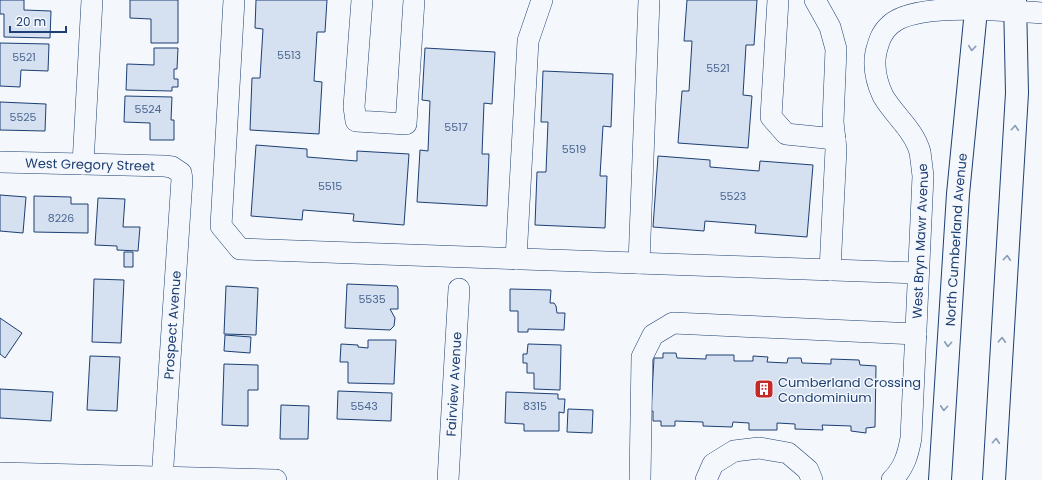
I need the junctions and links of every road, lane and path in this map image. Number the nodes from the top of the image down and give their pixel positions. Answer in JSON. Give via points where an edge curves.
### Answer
{"nodes":[{"id":1,"x":92,"y":0,"type":"edge"},
{"id":2,"x":234,"y":0,"type":"edge"},
{"id":3,"x":362,"y":0,"type":"edge"},
{"id":4,"x":414,"y":0,"type":"edge"},
{"id":5,"x":542,"y":0,"type":"edge"},
{"id":6,"x":649,"y":0,"type":"edge"},
{"id":7,"x":778,"y":0,"type":"edge"},
{"id":8,"x":815,"y":0,"type":"edge"},
{"id":9,"x":976,"y":5,"type":"edge"},
{"id":10,"x":1015,"y":6,"type":"edge"},
{"id":11,"x":1042,"y":13,"type":"edge"},
{"id":12,"x":835,"y":139,"type":"junction"},
{"id":13,"x":0,"y":162,"type":"edge"},
{"id":14,"x":83,"y":164,"type":"junction"},
{"id":15,"x":178,"y":170,"type":"joint"},
{"id":16,"x":516,"y":259,"type":"junction"},
{"id":17,"x":639,"y":263,"type":"junction"},
{"id":18,"x":830,"y":270,"type":"junction"},
{"id":19,"x":918,"y":273,"type":"junction"},
{"id":20,"x":459,"y":289,"type":"dead end"},
{"id":21,"x":916,"y":334,"type":"junction"},
{"id":22,"x":0,"y":473,"type":"edge"},
{"id":23,"x":162,"y":478,"type":"edge"},
{"id":24,"x":276,"y":480,"type":"edge"},
{"id":25,"x":448,"y":480,"type":"edge"},
{"id":26,"x":640,"y":480,"type":"edge"},
{"id":27,"x":706,"y":480,"type":"edge"},
{"id":28,"x":812,"y":480,"type":"edge"},
{"id":29,"x":892,"y":480,"type":"edge"},
{"id":30,"x":940,"y":480,"type":"edge"},
{"id":31,"x":994,"y":480,"type":"edge"}],
"edges":[{"from":1,"to":14,"type":"street"},
{"from":2,"to":16,"type":"street","via":[[221,226],[240,249]]},
{"from":3,"to":4,"type":"street","via":[[354,107],[356,121],[406,124]]},
{"from":5,"to":16,"type":"street","via":[[528,41]]},
{"from":6,"to":17,"type":"street"},
{"from":7,"to":12,"type":"street","via":[[771,117],[786,134]]},
{"from":8,"to":12,"type":"street","via":[[830,26],[836,49],[832,122]]},
{"from":9,"to":10,"type":"street","name":"West Bryn Mawr Avenue"},
{"from":9,"to":19,"type":"street","name":"West Bryn Mawr Avenue","via":[[910,14],[890,24],[879,38],[875,59],[876,77],[884,96],[909,130],[919,151],[923,176]]},
{"from":9,"to":30,"type":"main road","name":"North Cumberland Avenue","one_way":true,"via":[[958,194]]},
{"from":10,"to":11,"type":"street","name":"West Bryn Mawr Avenue"},
{"from":31,"to":10,"type":"main road","one_way":true,"via":[[1017,93]]},
{"from":12,"to":18,"type":"street"},
{"from":13,"to":14,"type":"street","name":"West Gregory Street"},
{"from":14,"to":15,"type":"street","name":"West Gregory Street","via":[[165,166]]},
{"from":15,"to":23,"type":"street","name":"Prospect Avenue","via":[[182,179]]},
{"from":16,"to":17,"type":"street"},
{"from":17,"to":18,"type":"street"},
{"from":18,"to":19,"type":"street"},
{"from":19,"to":21,"type":"street","name":"West Bryn Mawr Avenue"},
{"from":20,"to":25,"type":"street","name":"Fairview Avenue"},
{"from":21,"to":26,"type":"street","via":[[672,323],[653,335],[642,357]]},
{"from":21,"to":29,"type":"street","name":"West Bryn Mawr Avenue","via":[[911,438],[907,458]]},
{"from":22,"to":23,"type":"street"},
{"from":23,"to":24,"type":"street"},
{"from":27,"to":28,"type":"street","via":[[713,464],[734,451],[758,448],[788,453],[808,470]]}]}
